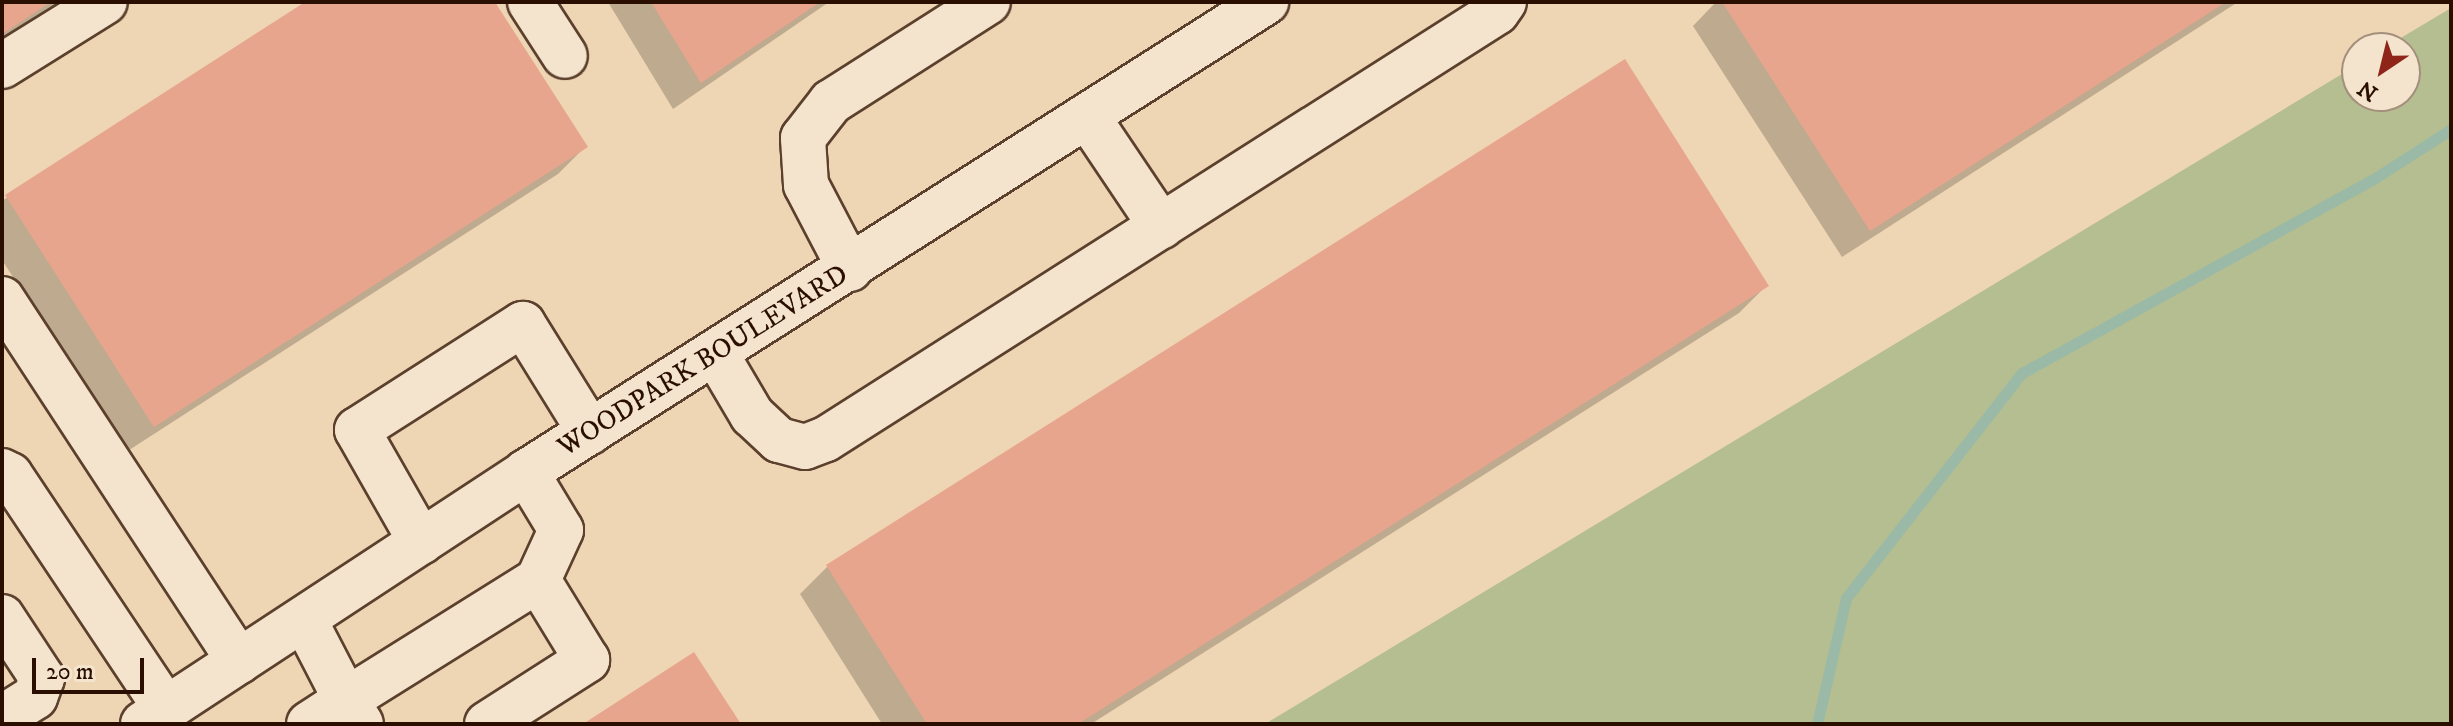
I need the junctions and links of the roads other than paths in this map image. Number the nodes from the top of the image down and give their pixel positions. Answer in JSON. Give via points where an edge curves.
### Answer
{"nodes":[{"id":1,"x":105,"y":2,"type":"edge"},
{"id":2,"x":530,"y":2,"type":"edge"},
{"id":3,"x":988,"y":2,"type":"edge"},
{"id":4,"x":1504,"y":2,"type":"edge"},
{"id":5,"x":1246,"y":7,"type":"edge"},
{"id":6,"x":565,"y":56,"type":"dead end"},
{"id":7,"x":2,"y":66,"type":"edge"},
{"id":8,"x":1087,"y":116,"type":"junction"},
{"id":9,"x":1161,"y":226,"type":"junction"},
{"id":10,"x":850,"y":269,"type":"junction"},
{"id":11,"x":2,"y":299,"type":"edge"},
{"id":12,"x":716,"y":354,"type":"junction"},
{"id":13,"x":590,"y":432,"type":"junction"},
{"id":14,"x":2,"y":471,"type":"edge"},
{"id":15,"x":526,"y":472,"type":"junction"},
{"id":16,"x":421,"y":542,"type":"junction"},
{"id":17,"x":538,"y":580,"type":"junction"},
{"id":18,"x":2,"y":617,"type":"edge"},
{"id":19,"x":304,"y":619,"type":"junction"},
{"id":20,"x":239,"y":661,"type":"junction"},
{"id":21,"x":353,"y":712,"type":"edge"},
{"id":22,"x":154,"y":716,"type":"edge"},
{"id":23,"x":2,"y":718,"type":"edge"},
{"id":24,"x":309,"y":724,"type":"edge"},
{"id":25,"x":487,"y":724,"type":"edge"}],
"edges":[{"from":1,"to":7,"type":"street"},
{"from":2,"to":6,"type":"street"},
{"from":3,"to":10,"type":"street","via":[[831,102],[803,138],[806,185]]},
{"from":4,"to":9,"type":"street","via":[[1497,12]]},
{"from":5,"to":8,"type":"street","name":"WOODPARK BOULEVARD"},
{"from":8,"to":9,"type":"street"},
{"from":8,"to":10,"type":"street","name":"WOODPARK BOULEVARD"},
{"from":9,"to":12,"type":"street","via":[[826,439],[805,447],[779,440],[752,415]]},
{"from":10,"to":12,"type":"street","name":"WOODPARK BOULEVARD"},
{"from":11,"to":20,"type":"street"},
{"from":12,"to":13,"type":"street","name":"WOODPARK BOULEVARD"},
{"from":13,"to":15,"type":"street","name":"WOODPARK BOULEVARD"},
{"from":13,"to":16,"type":"street","via":[[523,324],[357,430]]},
{"from":14,"to":22,"type":"street","via":[[10,475]]},
{"from":15,"to":16,"type":"street","name":"WOODPARK BOULEVARD"},
{"from":15,"to":17,"type":"street","via":[[561,530]]},
{"from":16,"to":19,"type":"street","name":"WOODPARK BOULEVARD"},
{"from":17,"to":21,"type":"street"},
{"from":17,"to":25,"type":"street","via":[[587,660]]},
{"from":18,"to":23,"type":"street","via":[[42,678],[35,697]]},
{"from":19,"to":20,"type":"street","name":"WOODPARK BOULEVARD"},
{"from":19,"to":21,"type":"street"},
{"from":20,"to":22,"type":"street","name":"WOODPARK BOULEVARD"},
{"from":21,"to":24,"type":"street"}]}
